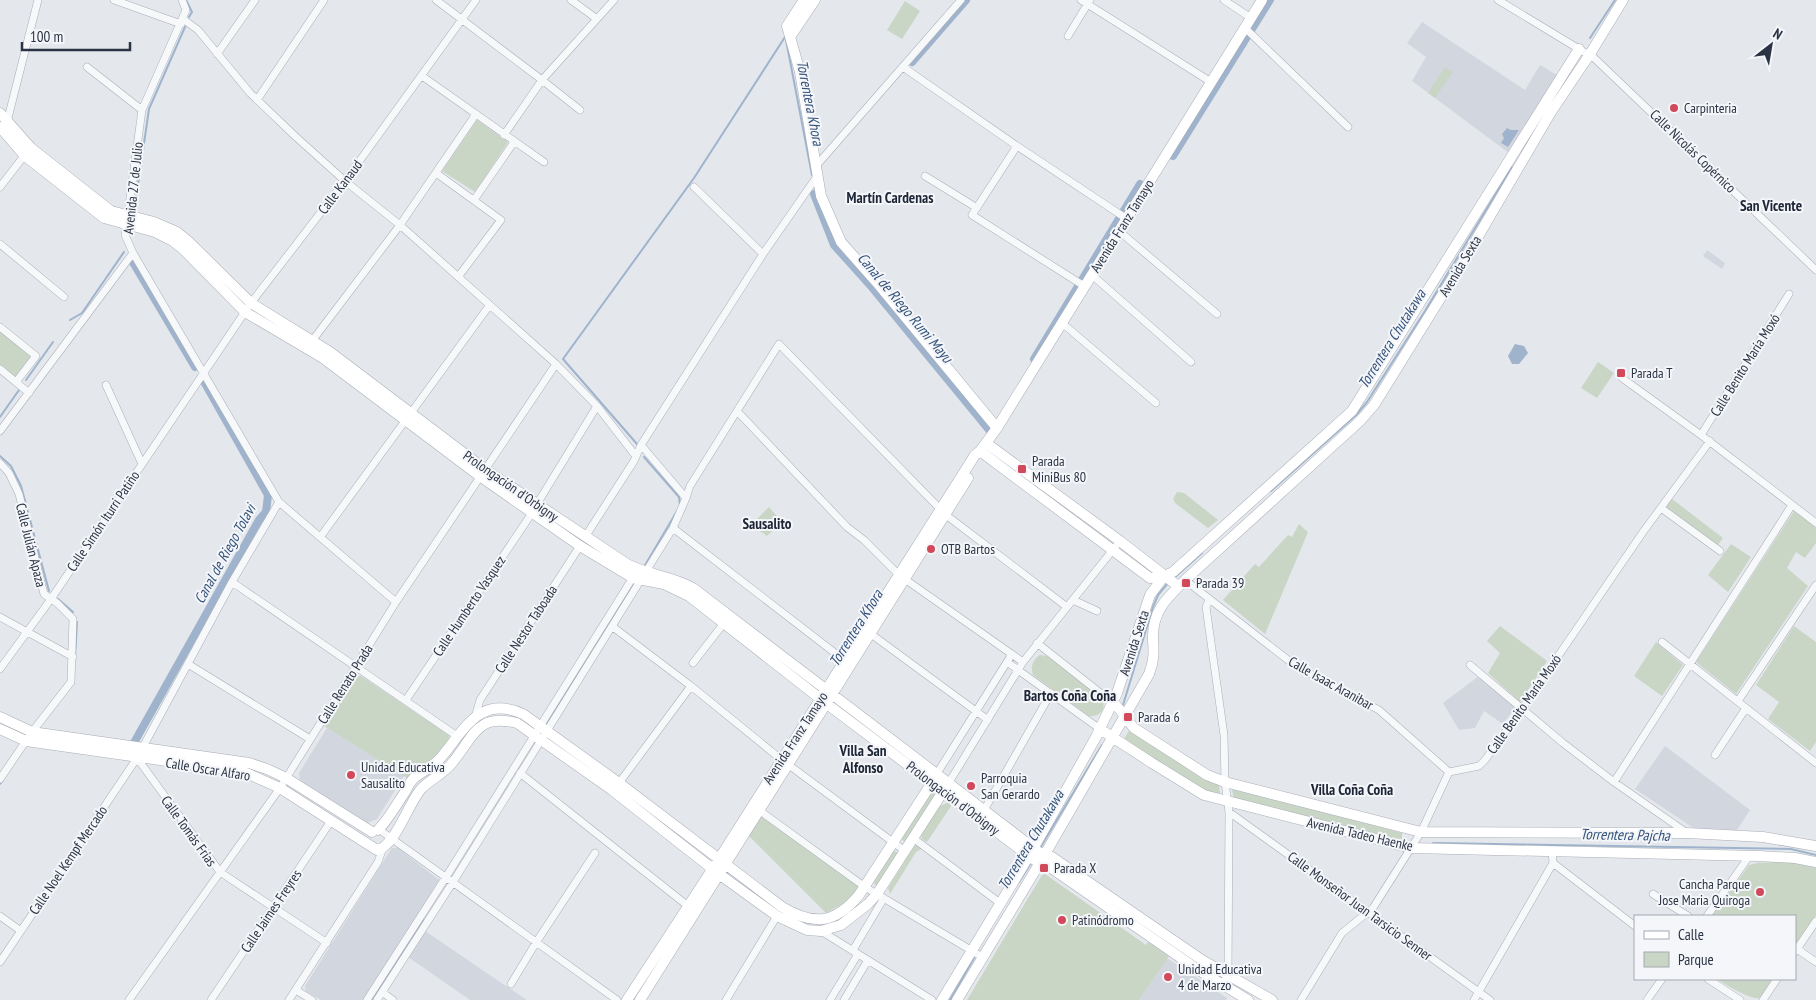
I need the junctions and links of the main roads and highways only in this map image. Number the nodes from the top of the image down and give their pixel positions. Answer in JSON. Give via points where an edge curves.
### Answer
{"nodes":[{"id":1,"x":804,"y":0,"type":"edge"},
{"id":2,"x":815,"y":0,"type":"edge"},
{"id":3,"x":1262,"y":0,"type":"edge"},
{"id":4,"x":1623,"y":0,"type":"edge"},
{"id":5,"x":790,"y":37,"type":"junction"},
{"id":6,"x":0,"y":113,"type":"edge"},
{"id":7,"x":4,"y":124,"type":"edge"},
{"id":8,"x":1516,"y":162,"type":"junction"},
{"id":9,"x":127,"y":220,"type":"junction"},
{"id":10,"x":408,"y":418,"type":"junction"},
{"id":11,"x":997,"y":428,"type":"junction"},
{"id":12,"x":983,"y":447,"type":"junction"},
{"id":13,"x":1259,"y":500,"type":"junction"},
{"id":14,"x":640,"y":574,"type":"junction"},
{"id":15,"x":902,"y":577,"type":"junction"},
{"id":16,"x":1174,"y":581,"type":"junction"},
{"id":17,"x":826,"y":697,"type":"junction"},
{"id":18,"x":1119,"y":709,"type":"junction"},
{"id":19,"x":0,"y":717,"type":"edge"},
{"id":20,"x":0,"y":730,"type":"edge"},
{"id":21,"x":540,"y":733,"type":"junction"},
{"id":22,"x":1107,"y":733,"type":"junction"},
{"id":23,"x":934,"y":778,"type":"junction"},
{"id":24,"x":283,"y":783,"type":"junction"},
{"id":25,"x":946,"y":787,"type":"junction"},
{"id":26,"x":380,"y":840,"type":"junction"},
{"id":27,"x":1816,"y":846,"type":"edge"},
{"id":28,"x":1036,"y":855,"type":"junction"},
{"id":29,"x":722,"y":862,"type":"junction"},
{"id":30,"x":1816,"y":862,"type":"edge"},
{"id":31,"x":716,"y":871,"type":"junction"},
{"id":32,"x":977,"y":954,"type":"junction"},
{"id":33,"x":1225,"y":980,"type":"junction"},
{"id":34,"x":627,"y":1000,"type":"edge"},
{"id":35,"x":640,"y":1000,"type":"edge"},
{"id":36,"x":942,"y":1000,"type":"edge"},
{"id":37,"x":957,"y":1000,"type":"edge"},
{"id":38,"x":1248,"y":1000,"type":"edge"},
{"id":39,"x":1272,"y":1000,"type":"edge"}],
"edges":[{"from":1,"to":5,"type":"main road","via":[[787,26]]},
{"from":2,"to":5,"type":"main road"},
{"from":3,"to":11,"type":"main road","name":"Avenida Franz Tamayo"},
{"from":4,"to":8,"type":"main road","name":"Avenida Sexta","via":[[1584,52]]},
{"from":5,"to":11,"type":"main road","via":[[800,72],[821,196],[840,242]]},
{"from":6,"to":7,"type":"main road","name":"Prolongación d'Orbigny"},
{"from":7,"to":9,"type":"main road","name":"Prolongación d'Orbigny","via":[[28,152]]},
{"from":8,"to":13,"type":"main road","name":"Avenida Sexta","via":[[1352,412]]},
{"from":8,"to":13,"type":"main road","name":"Avenida Sexta","via":[[1464,260],[1374,405],[1360,421]]},
{"from":9,"to":10,"type":"main road","name":"Prolongación d'Orbigny","via":[[173,241],[245,312],[323,358]]},
{"from":9,"to":10,"type":"main road","name":"Prolongación d'Orbigny","via":[[154,222],[177,232],[251,303],[330,352]]},
{"from":10,"to":14,"type":"main road","name":"Prolongación d'Orbigny","via":[[582,541]]},
{"from":11,"to":12,"type":"main road","name":"Avenida Franz Tamayo"},
{"from":12,"to":15,"type":"main road","name":"Avenida Franz Tamayo","via":[[980,458]]},
{"from":12,"to":16,"type":"main road","via":[[1117,546]]},
{"from":13,"to":16,"type":"main road","name":"Avenida Sexta"},
{"from":13,"to":16,"type":"main road","name":"Avenida Sexta","via":[[1173,572]]},
{"from":14,"to":17,"type":"main road","name":"Prolongación d'Orbigny","via":[[681,591]]},
{"from":14,"to":17,"type":"main road","name":"Prolongación d'Orbigny","via":[[672,578],[693,588]]},
{"from":15,"to":17,"type":"main road","name":"Avenida Franz Tamayo","via":[[871,634]]},
{"from":15,"to":17,"type":"main road","name":"Avenida Franz Tamayo","via":[[844,660]]},
{"from":16,"to":18,"type":"main road","name":"Avenida Sexta","via":[[1155,618],[1153,663]]},
{"from":16,"to":18,"type":"main road","name":"Avenida Sexta","via":[[1150,595]]},
{"from":17,"to":23,"type":"main road","name":"Prolongación d'Orbigny"},
{"from":17,"to":29,"type":"main road","name":"Avenida Franz Tamayo"},
{"from":18,"to":22,"type":"main road","name":"Avenida Sexta"},
{"from":18,"to":22,"type":"main road","name":"Avenida Sexta"},
{"from":18,"to":27,"type":"main road","name":"Avenida Tadeo Haenke","via":[[1134,728],[1206,775],[1421,832],[1687,832],[1762,837]]},
{"from":19,"to":24,"type":"main road","name":"Calle Oscar Alfaro","via":[[32,732],[249,763],[267,769]]},
{"from":20,"to":24,"type":"main road","name":"Calle Oscar Alfaro","via":[[26,741],[244,772]]},
{"from":21,"to":26,"type":"main road","via":[[504,720],[492,720],[476,730],[452,763],[422,788]]},
{"from":21,"to":26,"type":"main road","via":[[523,714],[511,708],[476,714],[436,762],[413,779]]},
{"from":21,"to":29,"type":"main road","via":[[619,783]]},
{"from":21,"to":31,"type":"main road"},
{"from":22,"to":28,"type":"main road","name":"Avenida Sexta"},
{"from":22,"to":28,"type":"main road","name":"Avenida Sexta"},
{"from":22,"to":30,"type":"main road","name":"Avenida Tadeo Haenke","via":[[1228,807],[1411,848],[1750,855]]},
{"from":23,"to":25,"type":"main road","name":"Prolongación d'Orbigny"},
{"from":23,"to":29,"type":"main road","via":[[865,887],[852,904],[829,918],[810,920],[782,908]]},
{"from":24,"to":26,"type":"main road","name":"Calle Oscar Alfaro"},
{"from":24,"to":26,"type":"main road","name":"Calle Oscar Alfaro","via":[[331,821]]},
{"from":25,"to":28,"type":"main road","name":"Prolongación d'Orbigny"},
{"from":25,"to":31,"type":"main road","via":[[880,896],[841,925],[821,931],[807,930],[777,916]]},
{"from":28,"to":32,"type":"main road","name":"Avenida Sexta"},
{"from":28,"to":32,"type":"main road","name":"Avenida Sexta","via":[[1000,903]]},
{"from":28,"to":33,"type":"main road","name":"Prolongación d'Orbigny","via":[[1052,857],[1202,960]]},
{"from":29,"to":31,"type":"main road","name":"Avenida Franz Tamayo"},
{"from":31,"to":34,"type":"main road","name":"Avenida Franz Tamayo","via":[[688,906]]},
{"from":31,"to":35,"type":"main road","name":"Avenida Franz Tamayo"},
{"from":32,"to":36,"type":"main road","name":"Avenida Sexta"},
{"from":32,"to":37,"type":"main road","name":"Avenida Sexta"},
{"from":33,"to":38,"type":"main road"},
{"from":33,"to":39,"type":"main road"}]}
